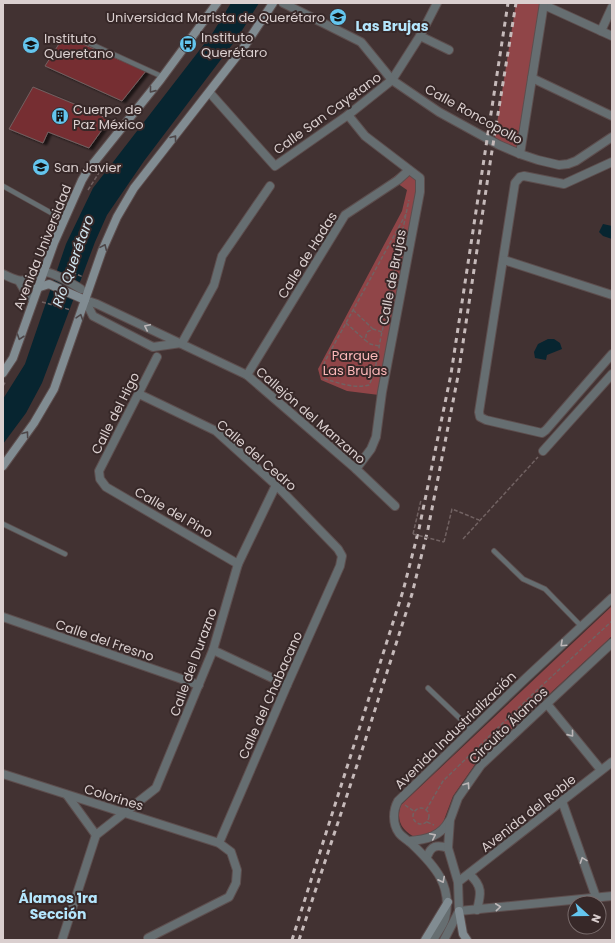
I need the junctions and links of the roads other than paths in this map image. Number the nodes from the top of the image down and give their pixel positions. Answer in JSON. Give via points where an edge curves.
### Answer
{"nodes":[{"id":1,"x":217,"y":3,"type":"edge"},
{"id":2,"x":273,"y":3,"type":"edge"},
{"id":3,"x":283,"y":3,"type":"edge"},
{"id":4,"x":437,"y":3,"type":"edge"},
{"id":5,"x":544,"y":4,"type":"edge"},
{"id":6,"x":612,"y":7,"type":"edge"},
{"id":7,"x":601,"y":31,"type":"junction"},
{"id":8,"x":420,"y":36,"type":"junction"},
{"id":9,"x":612,"y":36,"type":"edge"},
{"id":10,"x":80,"y":39,"type":"dead end"},
{"id":11,"x":449,"y":50,"type":"dead end"},
{"id":12,"x":163,"y":76,"type":"junction"},
{"id":13,"x":532,"y":78,"type":"junction"},
{"id":14,"x":392,"y":80,"type":"junction"},
{"id":15,"x":210,"y":93,"type":"junction"},
{"id":16,"x":348,"y":115,"type":"junction"},
{"id":17,"x":612,"y":116,"type":"edge"},
{"id":18,"x":612,"y":137,"type":"edge"},
{"id":19,"x":520,"y":154,"type":"junction"},
{"id":20,"x":612,"y":162,"type":"edge"},
{"id":21,"x":409,"y":170,"type":"junction"},
{"id":22,"x":3,"y":186,"type":"edge"},
{"id":23,"x":270,"y":186,"type":"dead end"},
{"id":24,"x":64,"y":220,"type":"junction"},
{"id":25,"x":504,"y":260,"type":"junction"},
{"id":26,"x":44,"y":271,"type":"junction"},
{"id":27,"x":3,"y":274,"type":"edge"},
{"id":28,"x":19,"y":281,"type":"junction"},
{"id":29,"x":90,"y":283,"type":"junction"},
{"id":30,"x":37,"y":288,"type":"junction"},
{"id":31,"x":80,"y":288,"type":"junction"},
{"id":32,"x":612,"y":295,"type":"edge"},
{"id":33,"x":33,"y":300,"type":"junction"},
{"id":34,"x":85,"y":300,"type":"junction"},
{"id":35,"x":182,"y":343,"type":"junction"},
{"id":36,"x":612,"y":354,"type":"edge"},
{"id":37,"x":157,"y":357,"type":"dead end"},
{"id":38,"x":3,"y":373,"type":"edge"},
{"id":39,"x":612,"y":374,"type":"edge"},
{"id":40,"x":247,"y":375,"type":"junction"},
{"id":41,"x":139,"y":394,"type":"junction"},
{"id":42,"x":543,"y":451,"type":"road end"},
{"id":43,"x":3,"y":466,"type":"edge"},
{"id":44,"x":356,"y":469,"type":"junction"},
{"id":45,"x":100,"y":480,"type":"joint"},
{"id":46,"x":276,"y":485,"type":"junction"},
{"id":47,"x":395,"y":506,"type":"dead end"},
{"id":48,"x":3,"y":524,"type":"edge"},
{"id":49,"x":494,"y":551,"type":"dead end"},
{"id":50,"x":64,"y":554,"type":"dead end"},
{"id":51,"x":342,"y":556,"type":"joint"},
{"id":52,"x":238,"y":564,"type":"junction"},
{"id":53,"x":612,"y":598,"type":"edge"},
{"id":54,"x":3,"y":617,"type":"edge"},
{"id":55,"x":582,"y":627,"type":"junction"},
{"id":56,"x":612,"y":643,"type":"edge"},
{"id":57,"x":213,"y":650,"type":"junction"},
{"id":58,"x":287,"y":684,"type":"junction"},
{"id":59,"x":199,"y":685,"type":"junction"},
{"id":60,"x":428,"y":688,"type":"dead end"},
{"id":61,"x":546,"y":704,"type":"junction"},
{"id":62,"x":472,"y":730,"type":"junction"},
{"id":63,"x":612,"y":762,"type":"edge"},
{"id":64,"x":601,"y":770,"type":"junction"},
{"id":65,"x":3,"y":774,"type":"edge"},
{"id":66,"x":67,"y":795,"type":"junction"},
{"id":67,"x":562,"y":801,"type":"junction"},
{"id":68,"x":125,"y":813,"type":"junction"},
{"id":69,"x":450,"y":820,"type":"junction"},
{"id":70,"x":96,"y":835,"type":"junction"},
{"id":71,"x":410,"y":841,"type":"junction"},
{"id":72,"x":219,"y":843,"type":"junction"},
{"id":73,"x":448,"y":848,"type":"junction"},
{"id":74,"x":427,"y":857,"type":"junction"},
{"id":75,"x":469,"y":874,"type":"junction"},
{"id":76,"x":458,"y":882,"type":"junction"},
{"id":77,"x":595,"y":895,"type":"edge"},
{"id":78,"x":567,"y":900,"type":"edge"},
{"id":79,"x":448,"y":902,"type":"junction"},
{"id":80,"x":477,"y":910,"type":"junction"},
{"id":81,"x":460,"y":911,"type":"junction"},
{"id":82,"x":148,"y":938,"type":"dead end"},
{"id":83,"x":62,"y":940,"type":"edge"},
{"id":84,"x":425,"y":940,"type":"edge"},
{"id":85,"x":433,"y":940,"type":"edge"},
{"id":86,"x":444,"y":940,"type":"edge"},
{"id":87,"x":467,"y":940,"type":"edge"}],
"edges":[{"from":1,"to":12,"type":"main road","name":"Avenida Universidad"},
{"from":2,"to":15,"type":"main road"},
{"from":3,"to":14,"type":"street","name":"Calle Roncopollo","via":[[361,42]]},
{"from":4,"to":8,"type":"street","name":"Calle San Cayetano"},
{"from":5,"to":7,"type":"street"},
{"from":5,"to":13,"type":"street"},
{"from":6,"to":7,"type":"street"},
{"from":7,"to":9,"type":"street"},
{"from":8,"to":11,"type":"street"},
{"from":8,"to":14,"type":"street","name":"Calle San Cayetano"},
{"from":10,"to":12,"type":"lane"},
{"from":12,"to":24,"type":"main road","name":"Avenida Universidad","one_way":true,"via":[[88,170]]},
{"from":13,"to":17,"type":"street"},
{"from":13,"to":19,"type":"street"},
{"from":14,"to":16,"type":"street","name":"Calle San Cayetano"},
{"from":14,"to":19,"type":"street","name":"Calle Roncopollo","via":[[439,112]]},
{"from":15,"to":16,"type":"street","name":"Calle San Cayetano","via":[[275,166]]},
{"from":29,"to":15,"type":"main road","one_way":true,"via":[[117,217],[134,188]]},
{"from":16,"to":21,"type":"street","name":"Calle de Brujas","via":[[365,136]]},
{"from":18,"to":19,"type":"street","name":"Calle Roncopollo","via":[[568,164],[559,165]]},
{"from":20,"to":25,"type":"street","via":[[564,184],[520,177],[515,183]]},
{"from":21,"to":40,"type":"street","name":"Calle de Hadas","via":[[345,215]]},
{"from":21,"to":44,"type":"street","name":"Calle de Brujas","via":[[420,178],[420,192],[382,392],[376,437],[371,449]]},
{"from":22,"to":24,"type":"lane"},
{"from":23,"to":35,"type":"street","via":[[222,256],[214,285]]},
{"from":24,"to":26,"type":"main road","name":"Avenida Universidad"},
{"from":25,"to":32,"type":"street"},
{"from":25,"to":36,"type":"street","via":[[480,417],[542,433]]},
{"from":26,"to":28,"type":"street"},
{"from":26,"to":30,"type":"main road","name":"Avenida Universidad"},
{"from":26,"to":31,"type":"street"},
{"from":27,"to":28,"type":"street"},
{"from":28,"to":33,"type":"street"},
{"from":29,"to":31,"type":"street"},
{"from":29,"to":34,"type":"main road"},
{"from":30,"to":33,"type":"main road","name":"Avenida Universidad"},
{"from":30,"to":34,"type":"main road","via":[[51,285]]},
{"from":31,"to":34,"type":"street"},
{"from":33,"to":38,"type":"main road","name":"Avenida Universidad","one_way":true,"via":[[13,358]]},
{"from":35,"to":34,"type":"street","name":"Callejón del Manzano","one_way":true},
{"from":34,"to":35,"type":"street","via":[[93,316],[153,347]]},
{"from":43,"to":34,"type":"main road","one_way":true,"via":[[34,423],[54,389]]},
{"from":35,"to":40,"type":"street","name":"Callejón del Manzano"},
{"from":37,"to":41,"type":"street","name":"Calle del Higo"},
{"from":39,"to":42,"type":"street"},
{"from":40,"to":44,"type":"street","name":"Callejón del Manzano"},
{"from":41,"to":45,"type":"street","name":"Calle del Higo","via":[[99,471]]},
{"from":41,"to":46,"type":"street","name":"Calle del Cedro","via":[[216,431]]},
{"from":44,"to":47,"type":"street","name":"Callejón del Manzano"},
{"from":45,"to":52,"type":"street","name":"Calle del Pino","via":[[106,487]]},
{"from":46,"to":51,"type":"street","name":"Calle del Cedro"},
{"from":46,"to":52,"type":"street","name":"Calle del Durazno"},
{"from":48,"to":50,"type":"lane"},
{"from":49,"to":55,"type":"lane","via":[[523,579],[545,589]]},
{"from":51,"to":58,"type":"street","name":"Calle del Chabacano","via":[[340,566]]},
{"from":52,"to":57,"type":"street","name":"Calle del Durazno"},
{"from":53,"to":55,"type":"street","name":"Avenida Industrialización"},
{"from":54,"to":59,"type":"street","name":"Calle del Fresno"},
{"from":55,"to":62,"type":"street","name":"Avenida Industrialización","one_way":true},
{"from":56,"to":61,"type":"street","name":"Circuito Álamos"},
{"from":57,"to":58,"type":"street"},
{"from":57,"to":59,"type":"street","name":"Calle del Durazno"},
{"from":58,"to":72,"type":"street","name":"Calle del Chabacano"},
{"from":59,"to":68,"type":"street","name":"Calle del Durazno","via":[[156,788]]},
{"from":60,"to":62,"type":"lane"},
{"from":61,"to":64,"type":"street","one_way":true},
{"from":69,"to":61,"type":"street","name":"Circuito Álamos","one_way":true,"via":[[458,798],[481,765]]},
{"from":62,"to":71,"type":"street","name":"Avenida Industrialización","via":[[395,806],[394,820],[399,833]]},
{"from":63,"to":64,"type":"street","name":"Avenida del Roble"},
{"from":64,"to":67,"type":"street","name":"Avenida del Roble"},
{"from":65,"to":66,"type":"street","name":"Colorines"},
{"from":66,"to":68,"type":"street","name":"Colorines"},
{"from":66,"to":70,"type":"street"},
{"from":67,"to":75,"type":"street","name":"Avenida del Roble"},
{"from":77,"to":67,"type":"street","one_way":true},
{"from":68,"to":70,"type":"street","name":"Calle del Durazno"},
{"from":68,"to":72,"type":"street","name":"Colorines"},
{"from":71,"to":69,"type":"street","one_way":true,"via":[[422,840],[437,834]]},
{"from":69,"to":73,"type":"street","name":"Circuito Álamos"},
{"from":70,"to":83,"type":"street"},
{"from":71,"to":74,"type":"street","name":"Avenida Industrialización"},
{"from":72,"to":82,"type":"street","via":[[231,852],[237,870],[236,883],[229,897]]},
{"from":73,"to":74,"type":"street","via":[[440,845],[434,847],[429,850]]},
{"from":73,"to":76,"type":"street","name":"Circuito Álamos"},
{"from":74,"to":79,"type":"street","name":"Avenida Industrialización","one_way":true,"via":[[443,881]]},
{"from":75,"to":76,"type":"street","name":"Avenida del Roble"},
{"from":75,"to":80,"type":"street","via":[[475,879],[481,894]]},
{"from":76,"to":81,"type":"street","name":"Circuito Álamos"},
{"from":80,"to":78,"type":"street","one_way":true},
{"from":79,"to":84,"type":"main road"},
{"from":79,"to":85,"type":"street","name":"Avenida Industrialización","via":[[444,920]]},
{"from":80,"to":81,"type":"street"},
{"from":81,"to":86,"type":"street"},
{"from":81,"to":87,"type":"main road","via":[[463,934]]}]}
